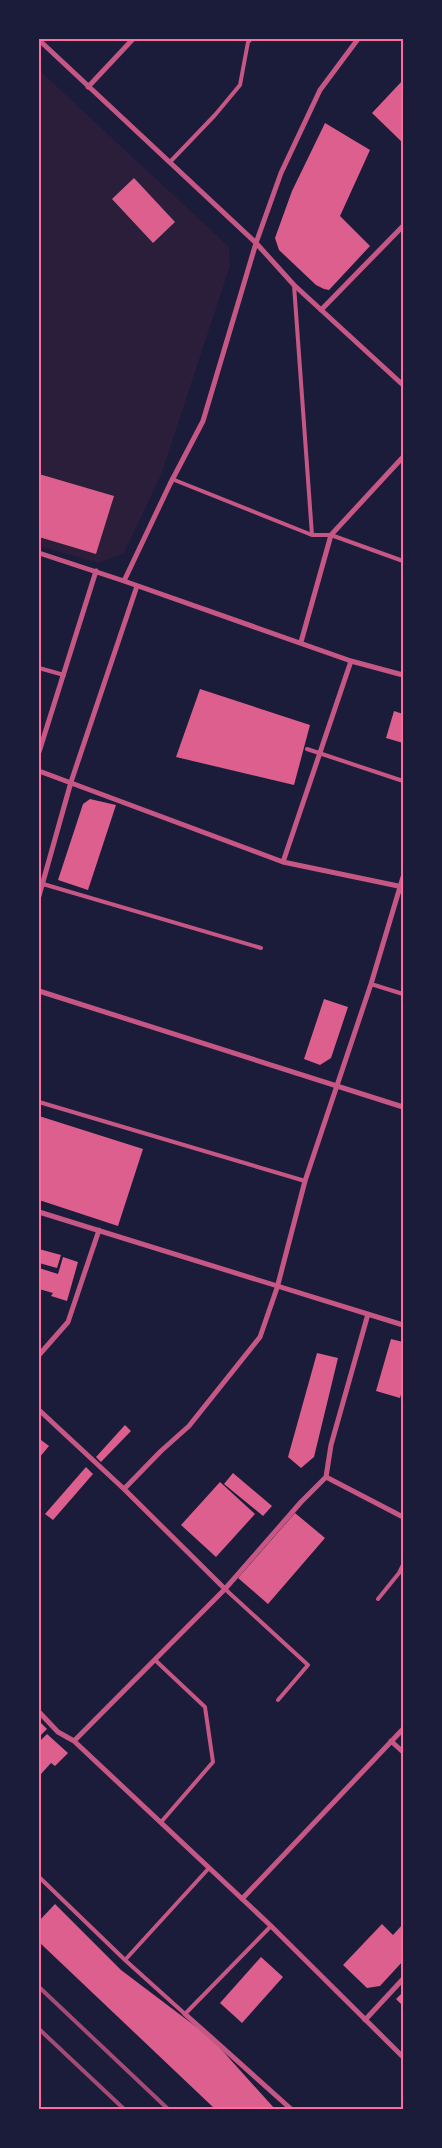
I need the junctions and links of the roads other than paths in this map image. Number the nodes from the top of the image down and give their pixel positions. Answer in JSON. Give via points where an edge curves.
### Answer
{"nodes":[{"id":1,"x":133,"y":39,"type":"edge"},
{"id":2,"x":251,"y":39,"type":"edge"},
{"id":3,"x":358,"y":39,"type":"edge"},
{"id":4,"x":39,"y":40,"type":"edge"},
{"id":5,"x":88,"y":87,"type":"junction"},
{"id":6,"x":170,"y":162,"type":"junction"},
{"id":7,"x":403,"y":226,"type":"edge"},
{"id":8,"x":256,"y":244,"type":"junction"},
{"id":9,"x":294,"y":285,"type":"junction"},
{"id":10,"x":321,"y":310,"type":"junction"},
{"id":11,"x":403,"y":385,"type":"edge"},
{"id":12,"x":403,"y":457,"type":"edge"},
{"id":13,"x":172,"y":479,"type":"junction"},
{"id":14,"x":312,"y":535,"type":"junction"},
{"id":15,"x":332,"y":535,"type":"junction"},
{"id":16,"x":39,"y":553,"type":"edge"},
{"id":17,"x":403,"y":561,"type":"edge"},
{"id":18,"x":96,"y":572,"type":"junction"},
{"id":19,"x":124,"y":581,"type":"junction"},
{"id":20,"x":137,"y":586,"type":"junction"},
{"id":21,"x":301,"y":642,"type":"junction"},
{"id":22,"x":351,"y":661,"type":"junction"},
{"id":23,"x":39,"y":668,"type":"edge"},
{"id":24,"x":64,"y":675,"type":"junction"},
{"id":25,"x":403,"y":675,"type":"edge"},
{"id":26,"x":307,"y":749,"type":"dead end"},
{"id":27,"x":39,"y":752,"type":"edge"},
{"id":28,"x":320,"y":753,"type":"junction"},
{"id":29,"x":39,"y":771,"type":"edge"},
{"id":30,"x":403,"y":781,"type":"edge"},
{"id":31,"x":71,"y":782,"type":"junction"},
{"id":32,"x":283,"y":862,"type":"junction"},
{"id":33,"x":403,"y":877,"type":"edge"},
{"id":34,"x":42,"y":884,"type":"junction"},
{"id":35,"x":402,"y":887,"type":"edge"},
{"id":36,"x":39,"y":896,"type":"edge"},
{"id":37,"x":261,"y":948,"type":"dead end"},
{"id":38,"x":371,"y":984,"type":"junction"},
{"id":39,"x":39,"y":991,"type":"edge"},
{"id":40,"x":403,"y":994,"type":"edge"},
{"id":41,"x":336,"y":1086,"type":"junction"},
{"id":42,"x":39,"y":1102,"type":"edge"},
{"id":43,"x":403,"y":1107,"type":"edge"},
{"id":44,"x":305,"y":1181,"type":"junction"},
{"id":45,"x":39,"y":1212,"type":"edge"},
{"id":46,"x":99,"y":1230,"type":"junction"},
{"id":47,"x":278,"y":1288,"type":"junction"},
{"id":48,"x":368,"y":1314,"type":"junction"},
{"id":49,"x":403,"y":1326,"type":"edge"},
{"id":50,"x":39,"y":1354,"type":"edge"},
{"id":51,"x":39,"y":1410,"type":"edge"},
{"id":52,"x":326,"y":1477,"type":"junction"},
{"id":53,"x":124,"y":1489,"type":"junction"},
{"id":54,"x":403,"y":1518,"type":"edge"},
{"id":55,"x":403,"y":1565,"type":"edge"},
{"id":56,"x":225,"y":1589,"type":"junction"},
{"id":57,"x":378,"y":1599,"type":"dead end"},
{"id":58,"x":154,"y":1660,"type":"junction"},
{"id":59,"x":278,"y":1700,"type":"dead end"},
{"id":60,"x":39,"y":1712,"type":"edge"},
{"id":61,"x":403,"y":1728,"type":"edge"},
{"id":62,"x":74,"y":1741,"type":"junction"},
{"id":63,"x":392,"y":1741,"type":"junction"},
{"id":64,"x":403,"y":1752,"type":"edge"},
{"id":65,"x":162,"y":1821,"type":"junction"},
{"id":66,"x":210,"y":1868,"type":"junction"},
{"id":67,"x":39,"y":1877,"type":"edge"},
{"id":68,"x":242,"y":1898,"type":"junction"},
{"id":69,"x":271,"y":1926,"type":"junction"},
{"id":70,"x":125,"y":1960,"type":"junction"},
{"id":71,"x":403,"y":1979,"type":"edge"},
{"id":72,"x":184,"y":2014,"type":"junction"},
{"id":73,"x":365,"y":2020,"type":"junction"},
{"id":74,"x":403,"y":2056,"type":"edge"},
{"id":75,"x":291,"y":2109,"type":"edge"}],
"edges":[{"from":1,"to":5,"type":"street"},
{"from":2,"to":6,"type":"lane","via":[[240,85]]},
{"from":3,"to":8,"type":"street","via":[[320,90],[309,112],[281,173]]},
{"from":4,"to":5,"type":"street"},
{"from":5,"to":6,"type":"street"},
{"from":6,"to":8,"type":"street"},
{"from":7,"to":10,"type":"street"},
{"from":8,"to":9,"type":"street"},
{"from":8,"to":13,"type":"street","via":[[204,421]]},
{"from":9,"to":10,"type":"street"},
{"from":9,"to":14,"type":"lane"},
{"from":10,"to":11,"type":"street"},
{"from":12,"to":15,"type":"street"},
{"from":13,"to":14,"type":"lane"},
{"from":13,"to":19,"type":"street"},
{"from":14,"to":15,"type":"lane"},
{"from":15,"to":17,"type":"lane"},
{"from":15,"to":21,"type":"street"},
{"from":16,"to":18,"type":"street"},
{"from":18,"to":19,"type":"street"},
{"from":18,"to":24,"type":"street"},
{"from":19,"to":20,"type":"street"},
{"from":20,"to":21,"type":"street"},
{"from":20,"to":31,"type":"street"},
{"from":21,"to":22,"type":"street"},
{"from":22,"to":25,"type":"street"},
{"from":22,"to":28,"type":"street"},
{"from":23,"to":24,"type":"lane"},
{"from":24,"to":27,"type":"street"},
{"from":26,"to":28,"type":"lane"},
{"from":28,"to":30,"type":"lane"},
{"from":28,"to":32,"type":"street"},
{"from":29,"to":31,"type":"street"},
{"from":31,"to":32,"type":"street"},
{"from":31,"to":34,"type":"street"},
{"from":32,"to":35,"type":"street"},
{"from":33,"to":35,"type":"street"},
{"from":34,"to":36,"type":"street"},
{"from":34,"to":37,"type":"lane"},
{"from":35,"to":38,"type":"street"},
{"from":38,"to":40,"type":"lane"},
{"from":38,"to":41,"type":"street"},
{"from":39,"to":41,"type":"street"},
{"from":41,"to":43,"type":"street"},
{"from":41,"to":44,"type":"street"},
{"from":42,"to":44,"type":"lane"},
{"from":44,"to":47,"type":"street"},
{"from":45,"to":46,"type":"street"},
{"from":46,"to":47,"type":"street"},
{"from":46,"to":50,"type":"street","via":[[68,1322]]},
{"from":47,"to":48,"type":"street"},
{"from":47,"to":53,"type":"street","via":[[260,1337],[189,1426]]},
{"from":48,"to":49,"type":"street"},
{"from":48,"to":52,"type":"street","via":[[331,1445]]},
{"from":51,"to":53,"type":"street"},
{"from":52,"to":54,"type":"street"},
{"from":52,"to":56,"type":"street"},
{"from":53,"to":56,"type":"street"},
{"from":55,"to":57,"type":"lane"},
{"from":56,"to":58,"type":"street"},
{"from":56,"to":59,"type":"lane","via":[[308,1665]]},
{"from":58,"to":62,"type":"street"},
{"from":58,"to":65,"type":"lane","via":[[205,1707],[214,1762]]},
{"from":60,"to":62,"type":"street","via":[[58,1732]]},
{"from":61,"to":63,"type":"street"},
{"from":62,"to":65,"type":"street"},
{"from":63,"to":64,"type":"street"},
{"from":63,"to":68,"type":"street"},
{"from":65,"to":66,"type":"street"},
{"from":66,"to":68,"type":"street"},
{"from":66,"to":70,"type":"lane"},
{"from":67,"to":70,"type":"lane"},
{"from":68,"to":69,"type":"street"},
{"from":69,"to":72,"type":"lane"},
{"from":69,"to":73,"type":"street"},
{"from":70,"to":72,"type":"lane"},
{"from":71,"to":73,"type":"street"},
{"from":72,"to":75,"type":"street"},
{"from":73,"to":74,"type":"street"}]}
